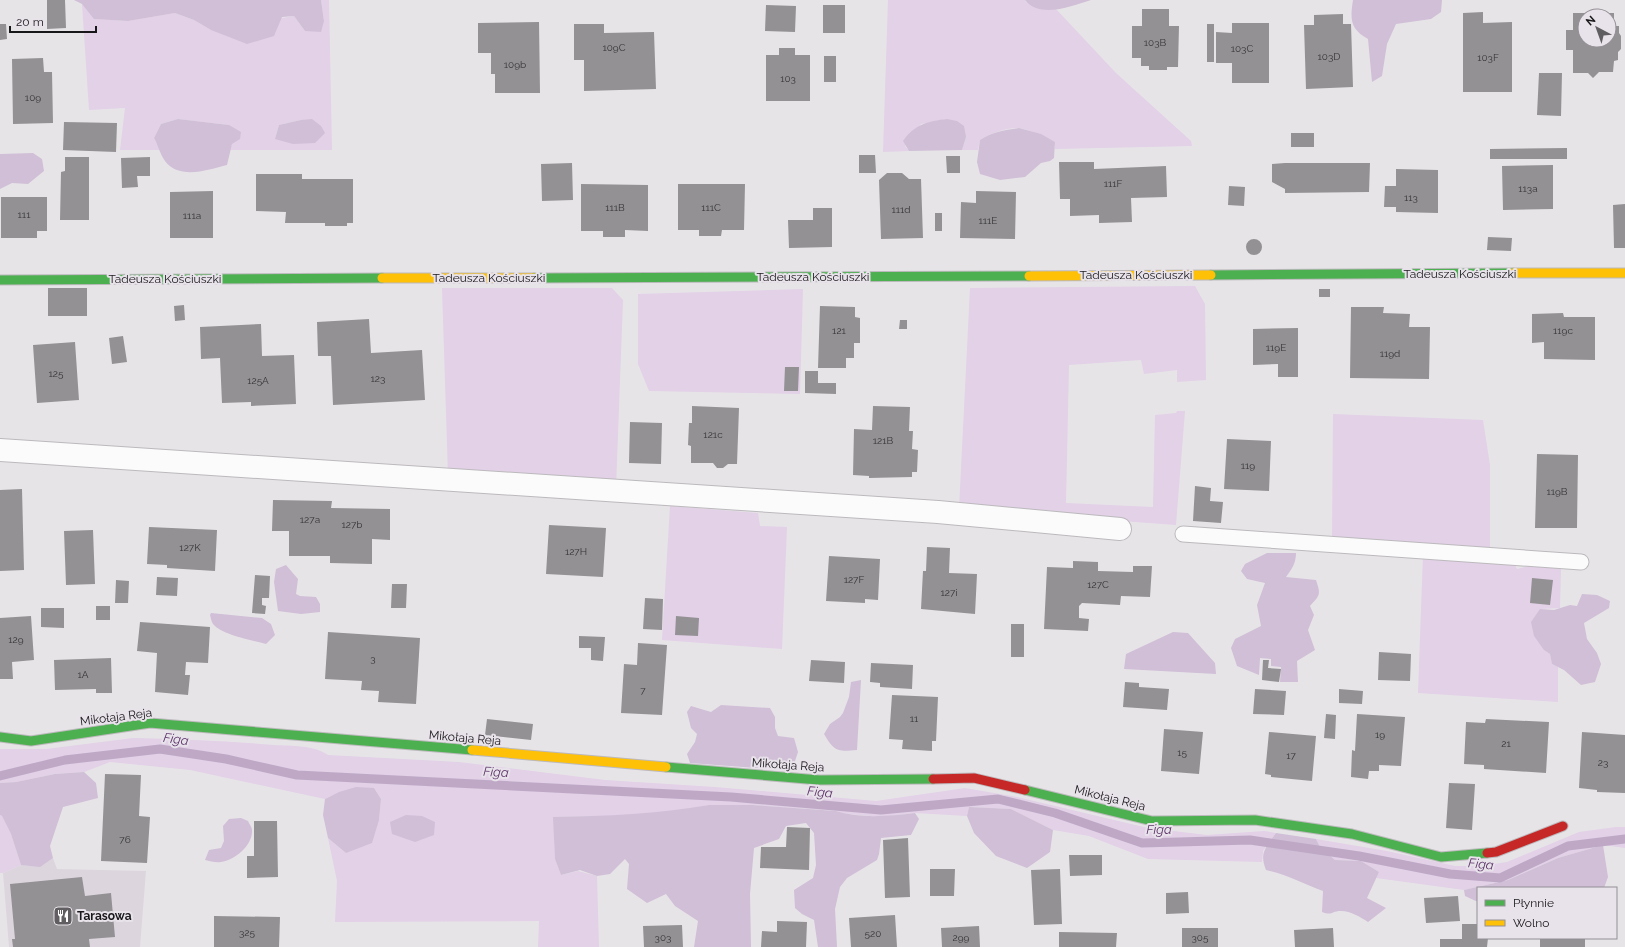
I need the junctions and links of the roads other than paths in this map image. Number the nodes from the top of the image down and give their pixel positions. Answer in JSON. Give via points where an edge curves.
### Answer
{"nodes":[{"id":1,"x":1625,"y":273,"type":"edge"},
{"id":2,"x":0,"y":280,"type":"edge"},
{"id":3,"x":0,"y":450,"type":"edge"},
{"id":4,"x":1120,"y":529,"type":"dead end"},
{"id":5,"x":1184,"y":534,"type":"dead end"},
{"id":6,"x":1581,"y":562,"type":"dead end"},
{"id":7,"x":0,"y":737,"type":"edge"},
{"id":8,"x":1563,"y":826,"type":"dead end"}],
"edges":[{"from":1,"to":2,"type":"street","name":"Tadeusza Kościuszki"},
{"from":3,"to":4,"type":"street","via":[[931,511]]},
{"from":5,"to":6,"type":"lane"},
{"from":7,"to":8,"type":"street","name":"Mikołaja Reja","via":[[31,741],[150,723],[819,780],[974,778],[1152,821],[1255,820],[1352,834],[1441,857],[1496,852]]}]}
